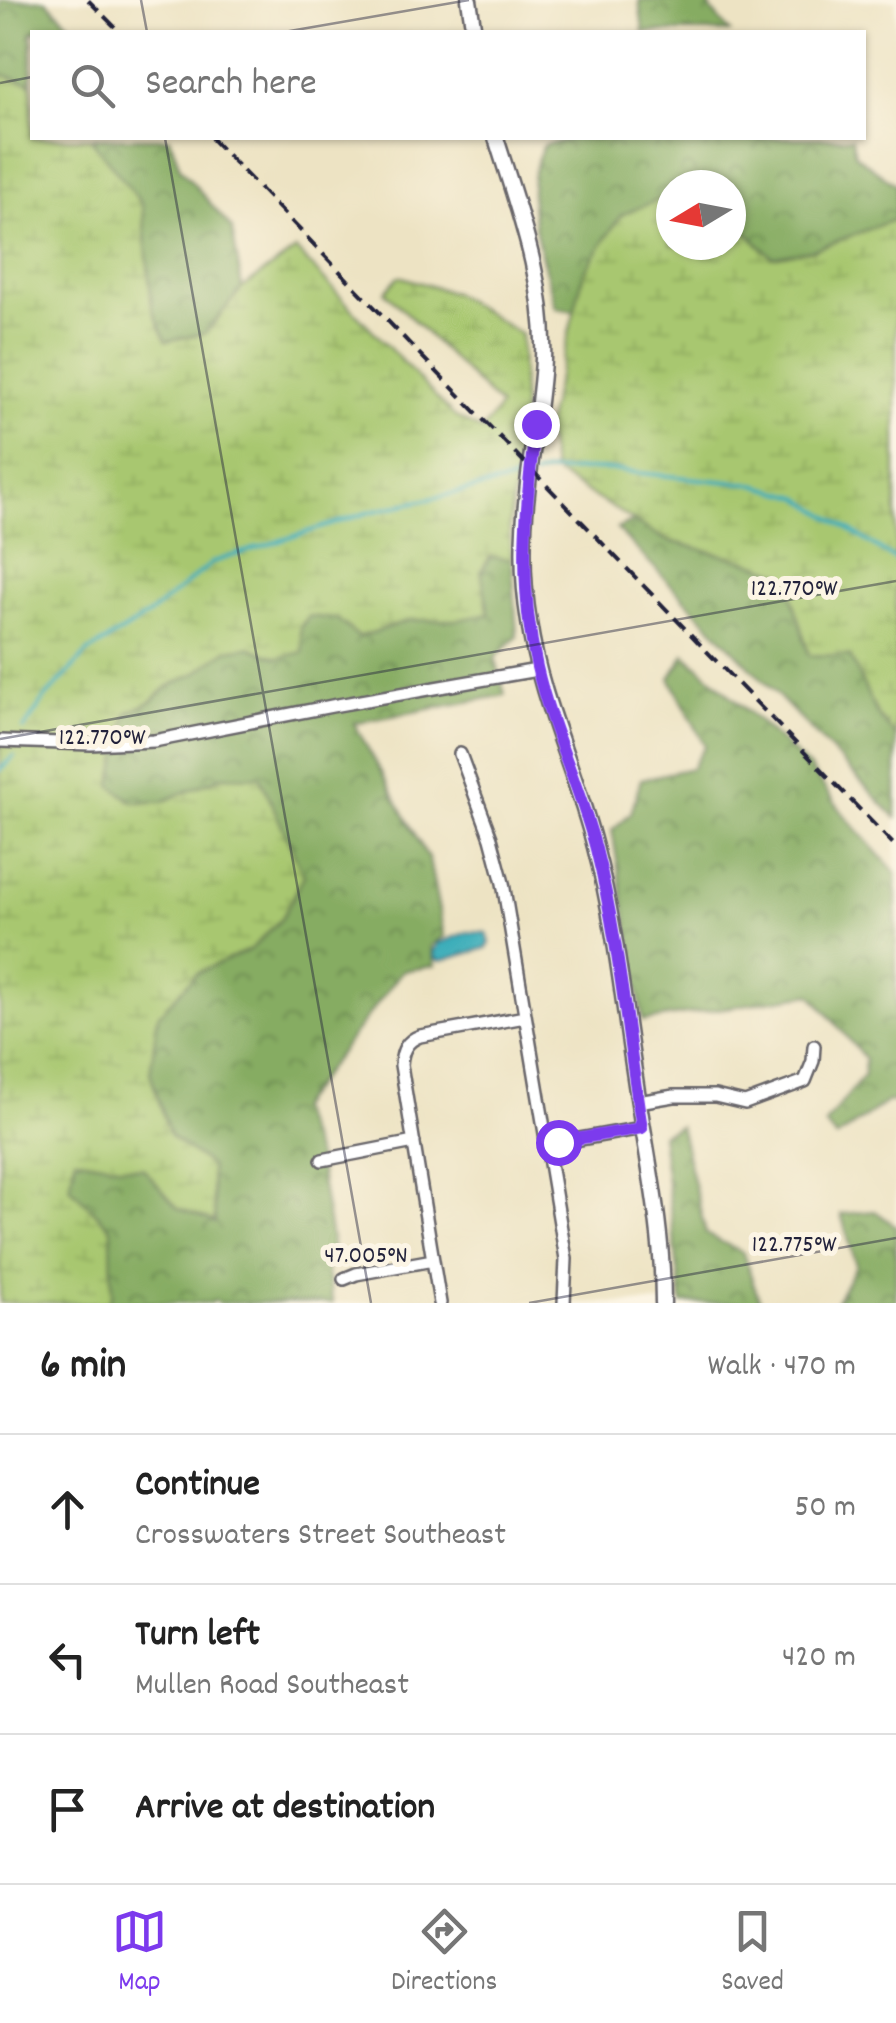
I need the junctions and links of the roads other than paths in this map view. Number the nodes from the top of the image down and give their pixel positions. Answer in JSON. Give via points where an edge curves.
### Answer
{"nodes":[{"id":1,"x":469,"y":0,"type":"edge"},
{"id":2,"x":474,"y":30,"type":"edge"},
{"id":3,"x":497,"y":140,"type":"edge"},
{"id":4,"x":538,"y":670,"type":"junction"},
{"id":5,"x":0,"y":741,"type":"edge"},
{"id":6,"x":460,"y":754,"type":"dead end"},
{"id":7,"x":525,"y":1017,"type":"junction"},
{"id":8,"x":814,"y":1046,"type":"dead end"},
{"id":9,"x":638,"y":1102,"type":"junction"},
{"id":10,"x":642,"y":1128,"type":"junction"},
{"id":11,"x":414,"y":1142,"type":"junction"},
{"id":12,"x":546,"y":1144,"type":"junction"},
{"id":13,"x":322,"y":1160,"type":"dead end"},
{"id":14,"x":433,"y":1260,"type":"junction"},
{"id":15,"x":344,"y":1279,"type":"dead end"},
{"id":16,"x":440,"y":1303,"type":"edge"},
{"id":17,"x":564,"y":1303,"type":"edge"},
{"id":18,"x":663,"y":1303,"type":"edge"}],
"edges":[{"from":1,"to":2,"type":"street"},
{"from":3,"to":4,"type":"street","via":[[538,285],[543,354],[524,566]]},
{"from":4,"to":5,"type":"street","via":[[154,742]]},
{"from":4,"to":9,"type":"street","via":[[596,847]]},
{"from":6,"to":7,"type":"street","via":[[503,883]]},
{"from":7,"to":11,"type":"street","via":[[407,1044],[401,1065]]},
{"from":7,"to":12,"type":"street"},
{"from":8,"to":9,"type":"street","via":[[804,1081],[746,1104],[715,1096]]},
{"from":9,"to":10,"type":"street"},
{"from":10,"to":12,"type":"street"},
{"from":10,"to":18,"type":"street","via":[[661,1243]]},
{"from":11,"to":13,"type":"street"},
{"from":11,"to":14,"type":"street"},
{"from":12,"to":17,"type":"street","via":[[566,1260]]},
{"from":14,"to":15,"type":"street"},
{"from":14,"to":16,"type":"street"}]}
